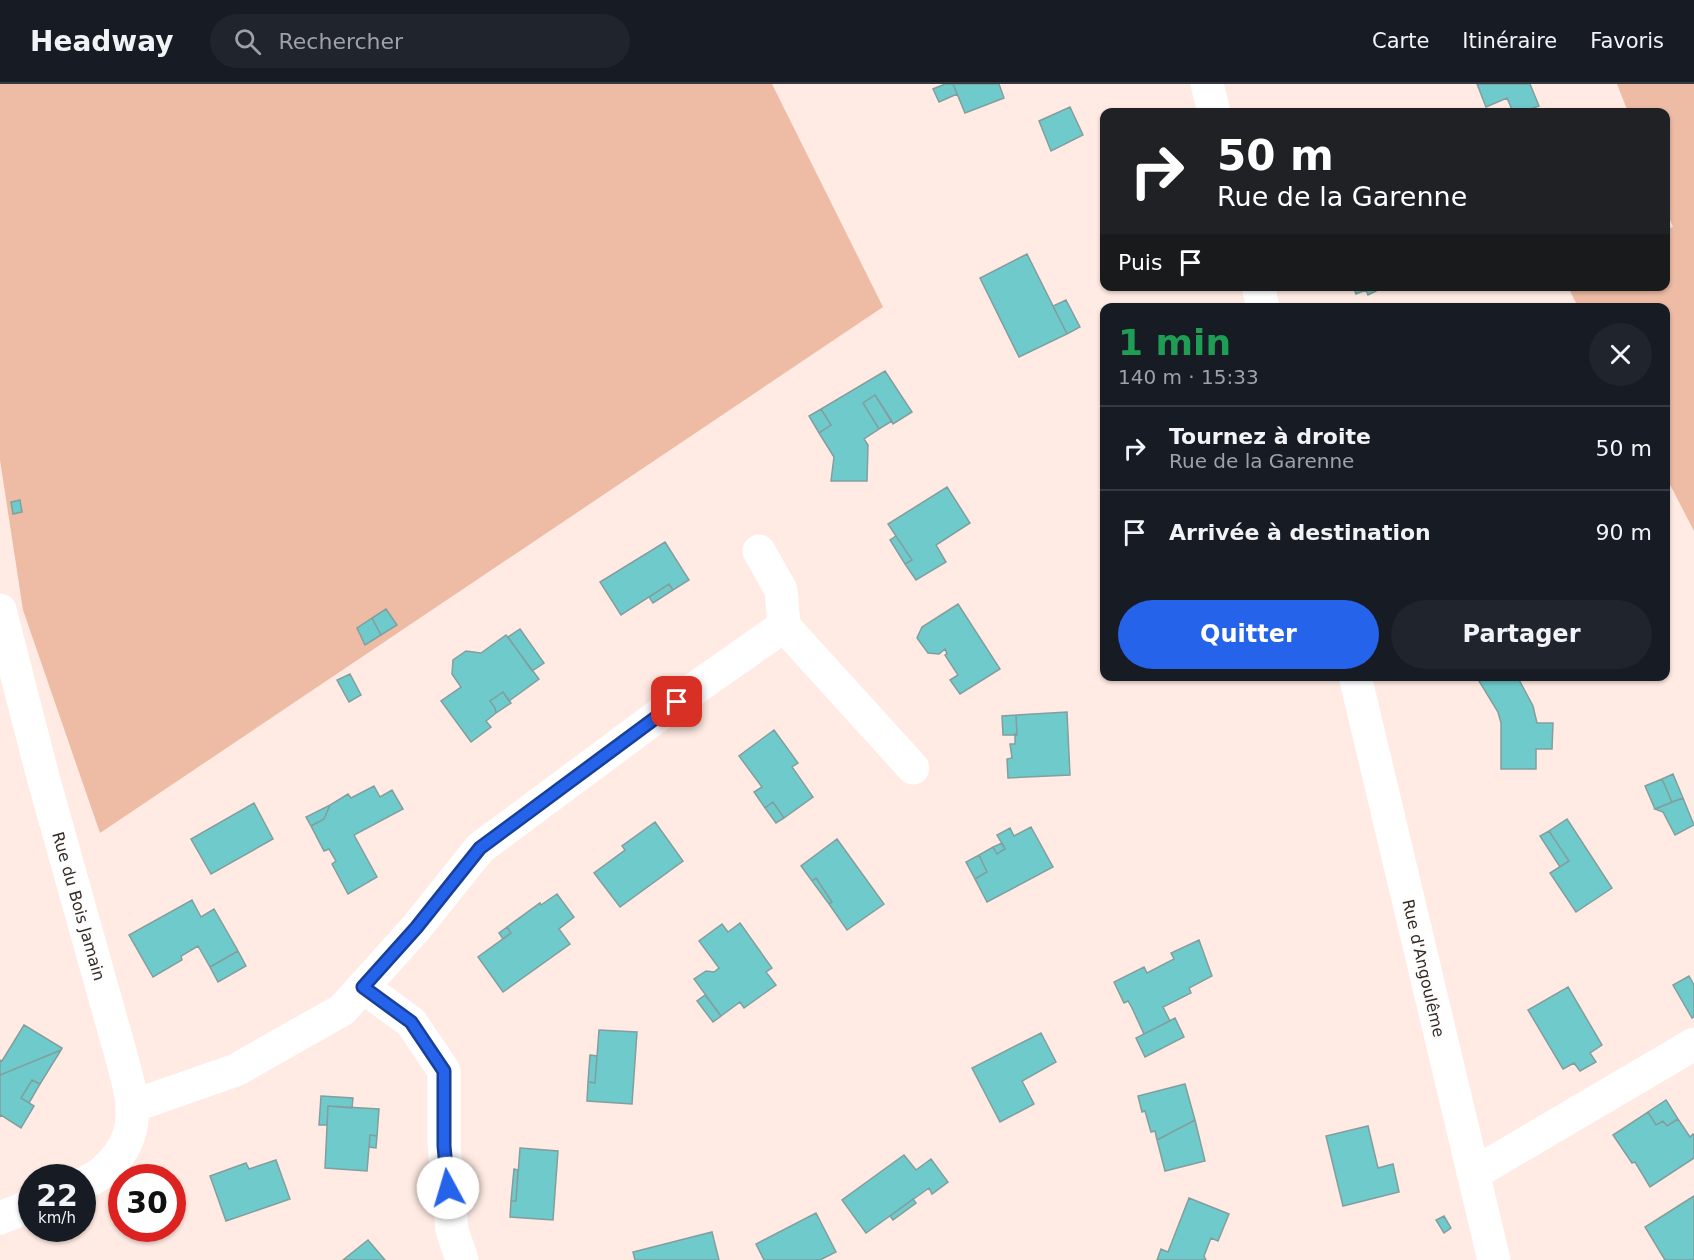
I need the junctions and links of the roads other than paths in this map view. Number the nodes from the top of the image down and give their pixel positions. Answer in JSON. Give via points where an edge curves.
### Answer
{"nodes":[{"id":1,"x":1207,"y":84,"type":"edge"},
{"id":2,"x":1213,"y":108,"type":"edge"},
{"id":3,"x":759,"y":551,"type":"dead end"},
{"id":4,"x":0,"y":610,"type":"edge"},
{"id":5,"x":784,"y":627,"type":"junction"},
{"id":6,"x":1356,"y":681,"type":"edge"},
{"id":7,"x":914,"y":768,"type":"dead end"},
{"id":8,"x":363,"y":987,"type":"junction"},
{"id":9,"x":1694,"y":1044,"type":"edge"},
{"id":10,"x":132,"y":1106,"type":"junction"},
{"id":11,"x":1473,"y":1174,"type":"junction"},
{"id":12,"x":96,"y":1178,"type":"edge"},
{"id":13,"x":18,"y":1211,"type":"edge"},
{"id":14,"x":0,"y":1218,"type":"edge"},
{"id":15,"x":462,"y":1260,"type":"edge"},
{"id":16,"x":1494,"y":1260,"type":"edge"}],
"edges":[{"from":1,"to":2,"type":"street"},
{"from":3,"to":5,"type":"street","via":[[781,590]]},
{"from":4,"to":10,"type":"street","name":"Rue du Bois Jamain"},
{"from":5,"to":7,"type":"street"},
{"from":5,"to":8,"type":"street","via":[[480,848]]},
{"from":6,"to":11,"type":"street","name":"Rue d'Angoulême"},
{"from":8,"to":10,"type":"street","via":[[342,1010],[236,1070]]},
{"from":8,"to":15,"type":"street","via":[[411,1022],[444,1071],[444,1146],[453,1230]]},
{"from":9,"to":11,"type":"street"},
{"from":10,"to":12,"type":"street","name":"Rue du Bois Jamain","via":[[131,1132],[117,1158]]},
{"from":11,"to":16,"type":"street","name":"Rue d'Angoulême"},
{"from":13,"to":14,"type":"street"}]}
